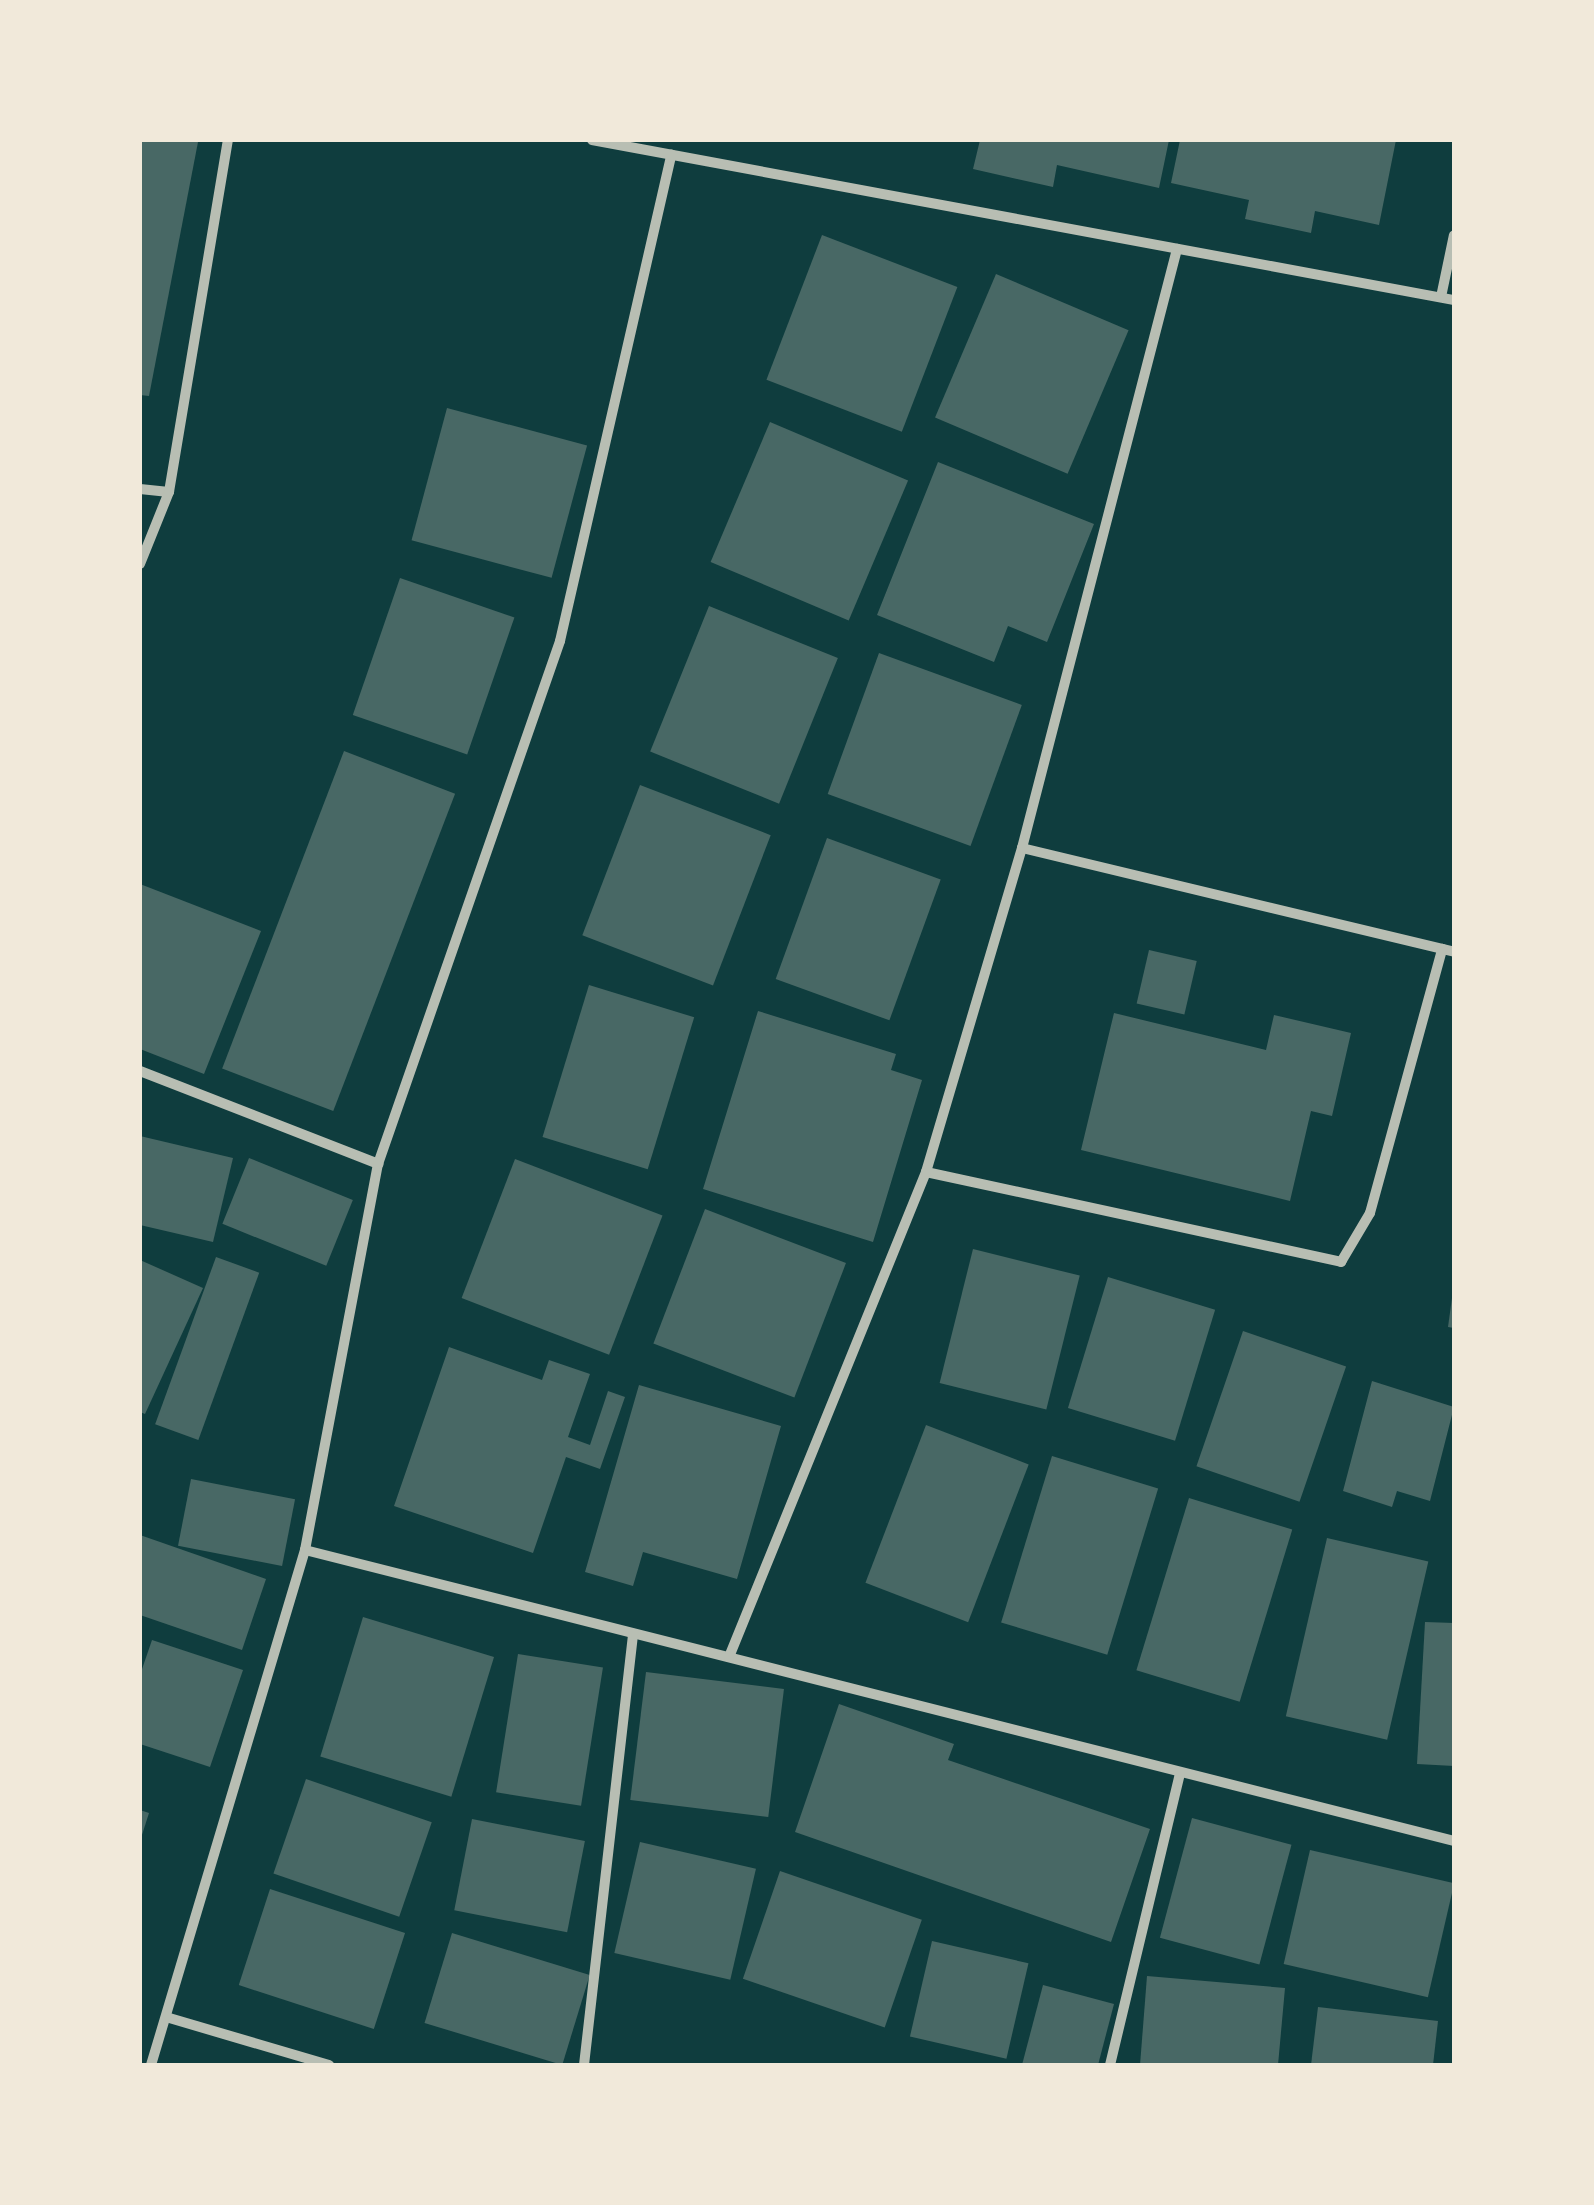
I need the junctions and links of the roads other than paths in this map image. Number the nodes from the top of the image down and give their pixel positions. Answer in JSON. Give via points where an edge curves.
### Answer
{"nodes":[{"id":1,"x":228,"y":140,"type":"edge"},
{"id":2,"x":592,"y":140,"type":"edge"},
{"id":3,"x":671,"y":155,"type":"junction"},
{"id":4,"x":1454,"y":235,"type":"edge"},
{"id":5,"x":1177,"y":249,"type":"junction"},
{"id":6,"x":1441,"y":297,"type":"junction"},
{"id":7,"x":1454,"y":300,"type":"edge"},
{"id":8,"x":140,"y":489,"type":"edge"},
{"id":9,"x":169,"y":492,"type":"junction"},
{"id":10,"x":140,"y":564,"type":"edge"},
{"id":11,"x":1022,"y":848,"type":"junction"},
{"id":12,"x":1448,"y":951,"type":"edge"},
{"id":13,"x":140,"y":1071,"type":"edge"},
{"id":14,"x":378,"y":1164,"type":"junction"},
{"id":15,"x":926,"y":1172,"type":"junction"},
{"id":16,"x":305,"y":1550,"type":"junction"},
{"id":17,"x":633,"y":1634,"type":"junction"},
{"id":18,"x":729,"y":1657,"type":"junction"},
{"id":19,"x":1180,"y":1773,"type":"junction"},
{"id":20,"x":1454,"y":1841,"type":"edge"},
{"id":21,"x":166,"y":2017,"type":"junction"},
{"id":22,"x":152,"y":2065,"type":"edge"},
{"id":23,"x":329,"y":2065,"type":"edge"},
{"id":24,"x":584,"y":2065,"type":"edge"},
{"id":25,"x":1110,"y":2065,"type":"edge"}],
"edges":[{"from":1,"to":9,"type":"street"},
{"from":2,"to":3,"type":"street"},
{"from":3,"to":5,"type":"street"},
{"from":3,"to":14,"type":"street","via":[[560,641]]},
{"from":4,"to":6,"type":"street"},
{"from":5,"to":6,"type":"street"},
{"from":5,"to":11,"type":"street"},
{"from":6,"to":7,"type":"street"},
{"from":8,"to":9,"type":"street"},
{"from":9,"to":10,"type":"street"},
{"from":11,"to":12,"type":"street"},
{"from":11,"to":15,"type":"street"},
{"from":12,"to":15,"type":"street","via":[[1370,1214],[1342,1262]]},
{"from":13,"to":14,"type":"street"},
{"from":14,"to":16,"type":"street"},
{"from":15,"to":18,"type":"street"},
{"from":16,"to":17,"type":"street"},
{"from":16,"to":21,"type":"street"},
{"from":17,"to":18,"type":"street"},
{"from":17,"to":24,"type":"street"},
{"from":18,"to":19,"type":"street"},
{"from":19,"to":20,"type":"street"},
{"from":19,"to":25,"type":"street"},
{"from":21,"to":22,"type":"street"},
{"from":21,"to":23,"type":"street"}]}
